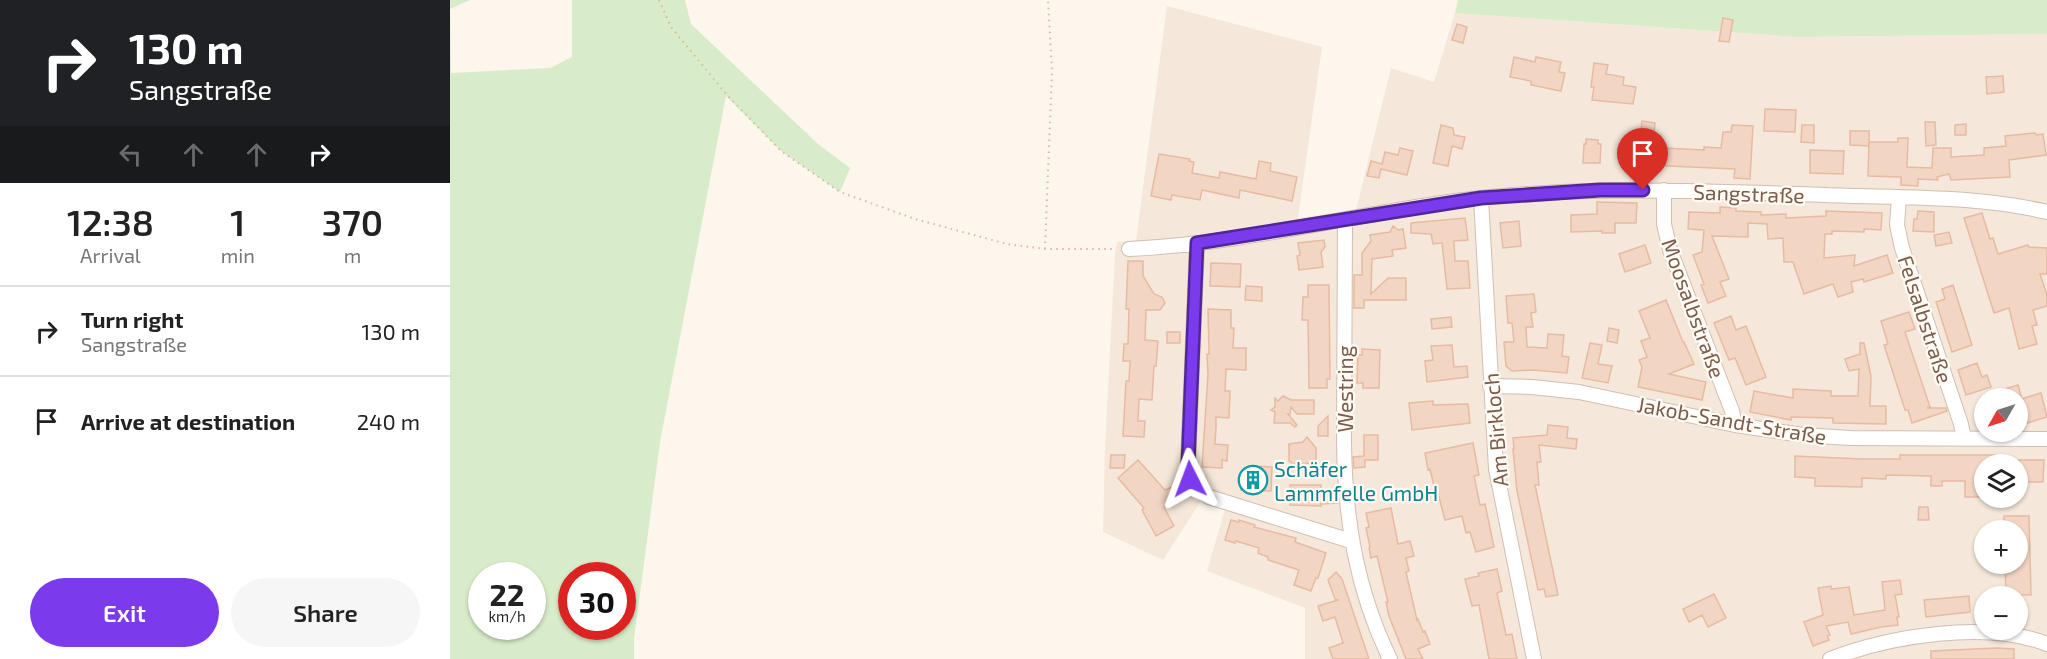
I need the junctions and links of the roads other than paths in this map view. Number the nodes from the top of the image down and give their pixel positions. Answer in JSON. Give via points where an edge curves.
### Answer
{"nodes":[{"id":1,"x":1664,"y":190,"type":"junction"},
{"id":2,"x":1481,"y":198,"type":"junction"},
{"id":3,"x":1899,"y":198,"type":"junction"},
{"id":4,"x":2047,"y":212,"type":"edge"},
{"id":5,"x":1345,"y":220,"type":"junction"},
{"id":6,"x":1197,"y":243,"type":"junction"},
{"id":7,"x":1130,"y":249,"type":"road end"},
{"id":8,"x":1490,"y":386,"type":"junction"},
{"id":9,"x":1735,"y":425,"type":"junction"},
{"id":10,"x":1964,"y":439,"type":"junction"},
{"id":11,"x":2047,"y":439,"type":"edge"},
{"id":12,"x":1351,"y":542,"type":"junction"},
{"id":13,"x":2047,"y":644,"type":"edge"},
{"id":14,"x":1390,"y":659,"type":"edge"},
{"id":15,"x":1534,"y":659,"type":"edge"},
{"id":16,"x":1830,"y":659,"type":"edge"}],
"edges":[{"from":1,"to":2,"type":"street","name":"Sangstraße"},
{"from":1,"to":3,"type":"street","name":"Sangstraße"},
{"from":1,"to":9,"type":"street","name":"Moosalbstraße","via":[[1668,243]]},
{"from":2,"to":5,"type":"street","name":"Sangstraße"},
{"from":2,"to":8,"type":"street","name":"Am Birkloch"},
{"from":3,"to":4,"type":"street","name":"Sangstraße","via":[[2010,204]]},
{"from":3,"to":10,"type":"street","name":"Felsalbstraße","via":[[1897,225],[1902,248]]},
{"from":5,"to":6,"type":"street","name":"Sangstraße"},
{"from":5,"to":12,"type":"street","name":"Westring","via":[[1344,478]]},
{"from":6,"to":7,"type":"street","name":"Sangstraße"},
{"from":6,"to":12,"type":"street","via":[[1190,479],[1196,489],[1209,497]]},
{"from":8,"to":9,"type":"street","name":"Jakob-Sandt-Straße","via":[[1579,392]]},
{"from":8,"to":15,"type":"street","name":"Am Birkloch","via":[[1496,469]]},
{"from":9,"to":10,"type":"street","name":"Jakob-Sandt-Straße","via":[[1826,437]]},
{"from":10,"to":11,"type":"street","name":"Jakob-Sandt-Straße"},
{"from":12,"to":14,"type":"street","name":"Westring","via":[[1372,616]]},
{"from":13,"to":16,"type":"street","via":[[2007,634],[1961,633],[1887,643]]}]}
